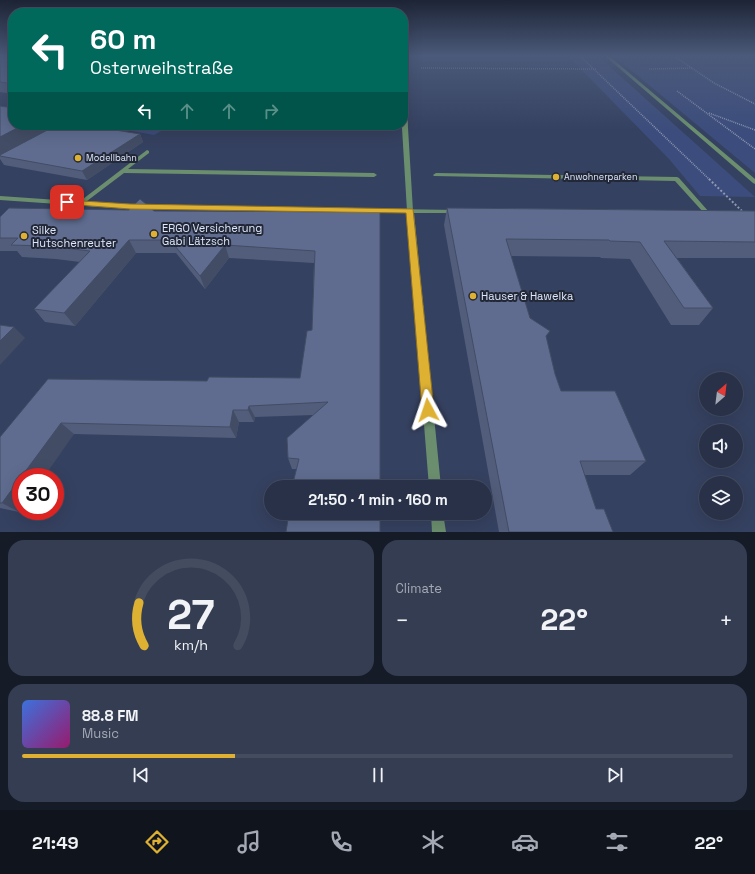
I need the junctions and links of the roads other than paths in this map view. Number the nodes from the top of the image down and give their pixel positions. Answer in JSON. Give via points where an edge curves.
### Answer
{"nodes":[{"id":1,"x":636,"y":81,"type":"edge"},
{"id":2,"x":405,"y":130,"type":"edge"},
{"id":3,"x":147,"y":152,"type":"dead end"},
{"id":4,"x":124,"y":171,"type":"junction"},
{"id":5,"x":374,"y":176,"type":"dead end"},
{"id":6,"x":436,"y":176,"type":"dead end"},
{"id":7,"x":755,"y":182,"type":"edge"},
{"id":8,"x":0,"y":198,"type":"edge"},
{"id":9,"x":81,"y":203,"type":"junction"},
{"id":10,"x":410,"y":211,"type":"junction"},
{"id":11,"x":466,"y":211,"type":"edge"},
{"id":12,"x":698,"y":212,"type":"edge"},
{"id":13,"x":706,"y":212,"type":"junction"},
{"id":14,"x":743,"y":212,"type":"edge"},
{"id":15,"x":434,"y":480,"type":"edge"},
{"id":16,"x":438,"y":520,"type":"edge"},
{"id":17,"x":439,"y":532,"type":"edge"}],
"edges":[{"from":1,"to":7,"type":"street"},
{"from":2,"to":10,"type":"street"},
{"from":3,"to":4,"type":"street"},
{"from":4,"to":5,"type":"street"},
{"from":4,"to":9,"type":"street"},
{"from":6,"to":13,"type":"street","via":[[677,179]]},
{"from":8,"to":9,"type":"street"},
{"from":9,"to":10,"type":"street","via":[[130,207]]},
{"from":10,"to":11,"type":"street"},
{"from":10,"to":15,"type":"street"},
{"from":12,"to":13,"type":"street"},
{"from":13,"to":14,"type":"street"},
{"from":16,"to":17,"type":"street"}]}
